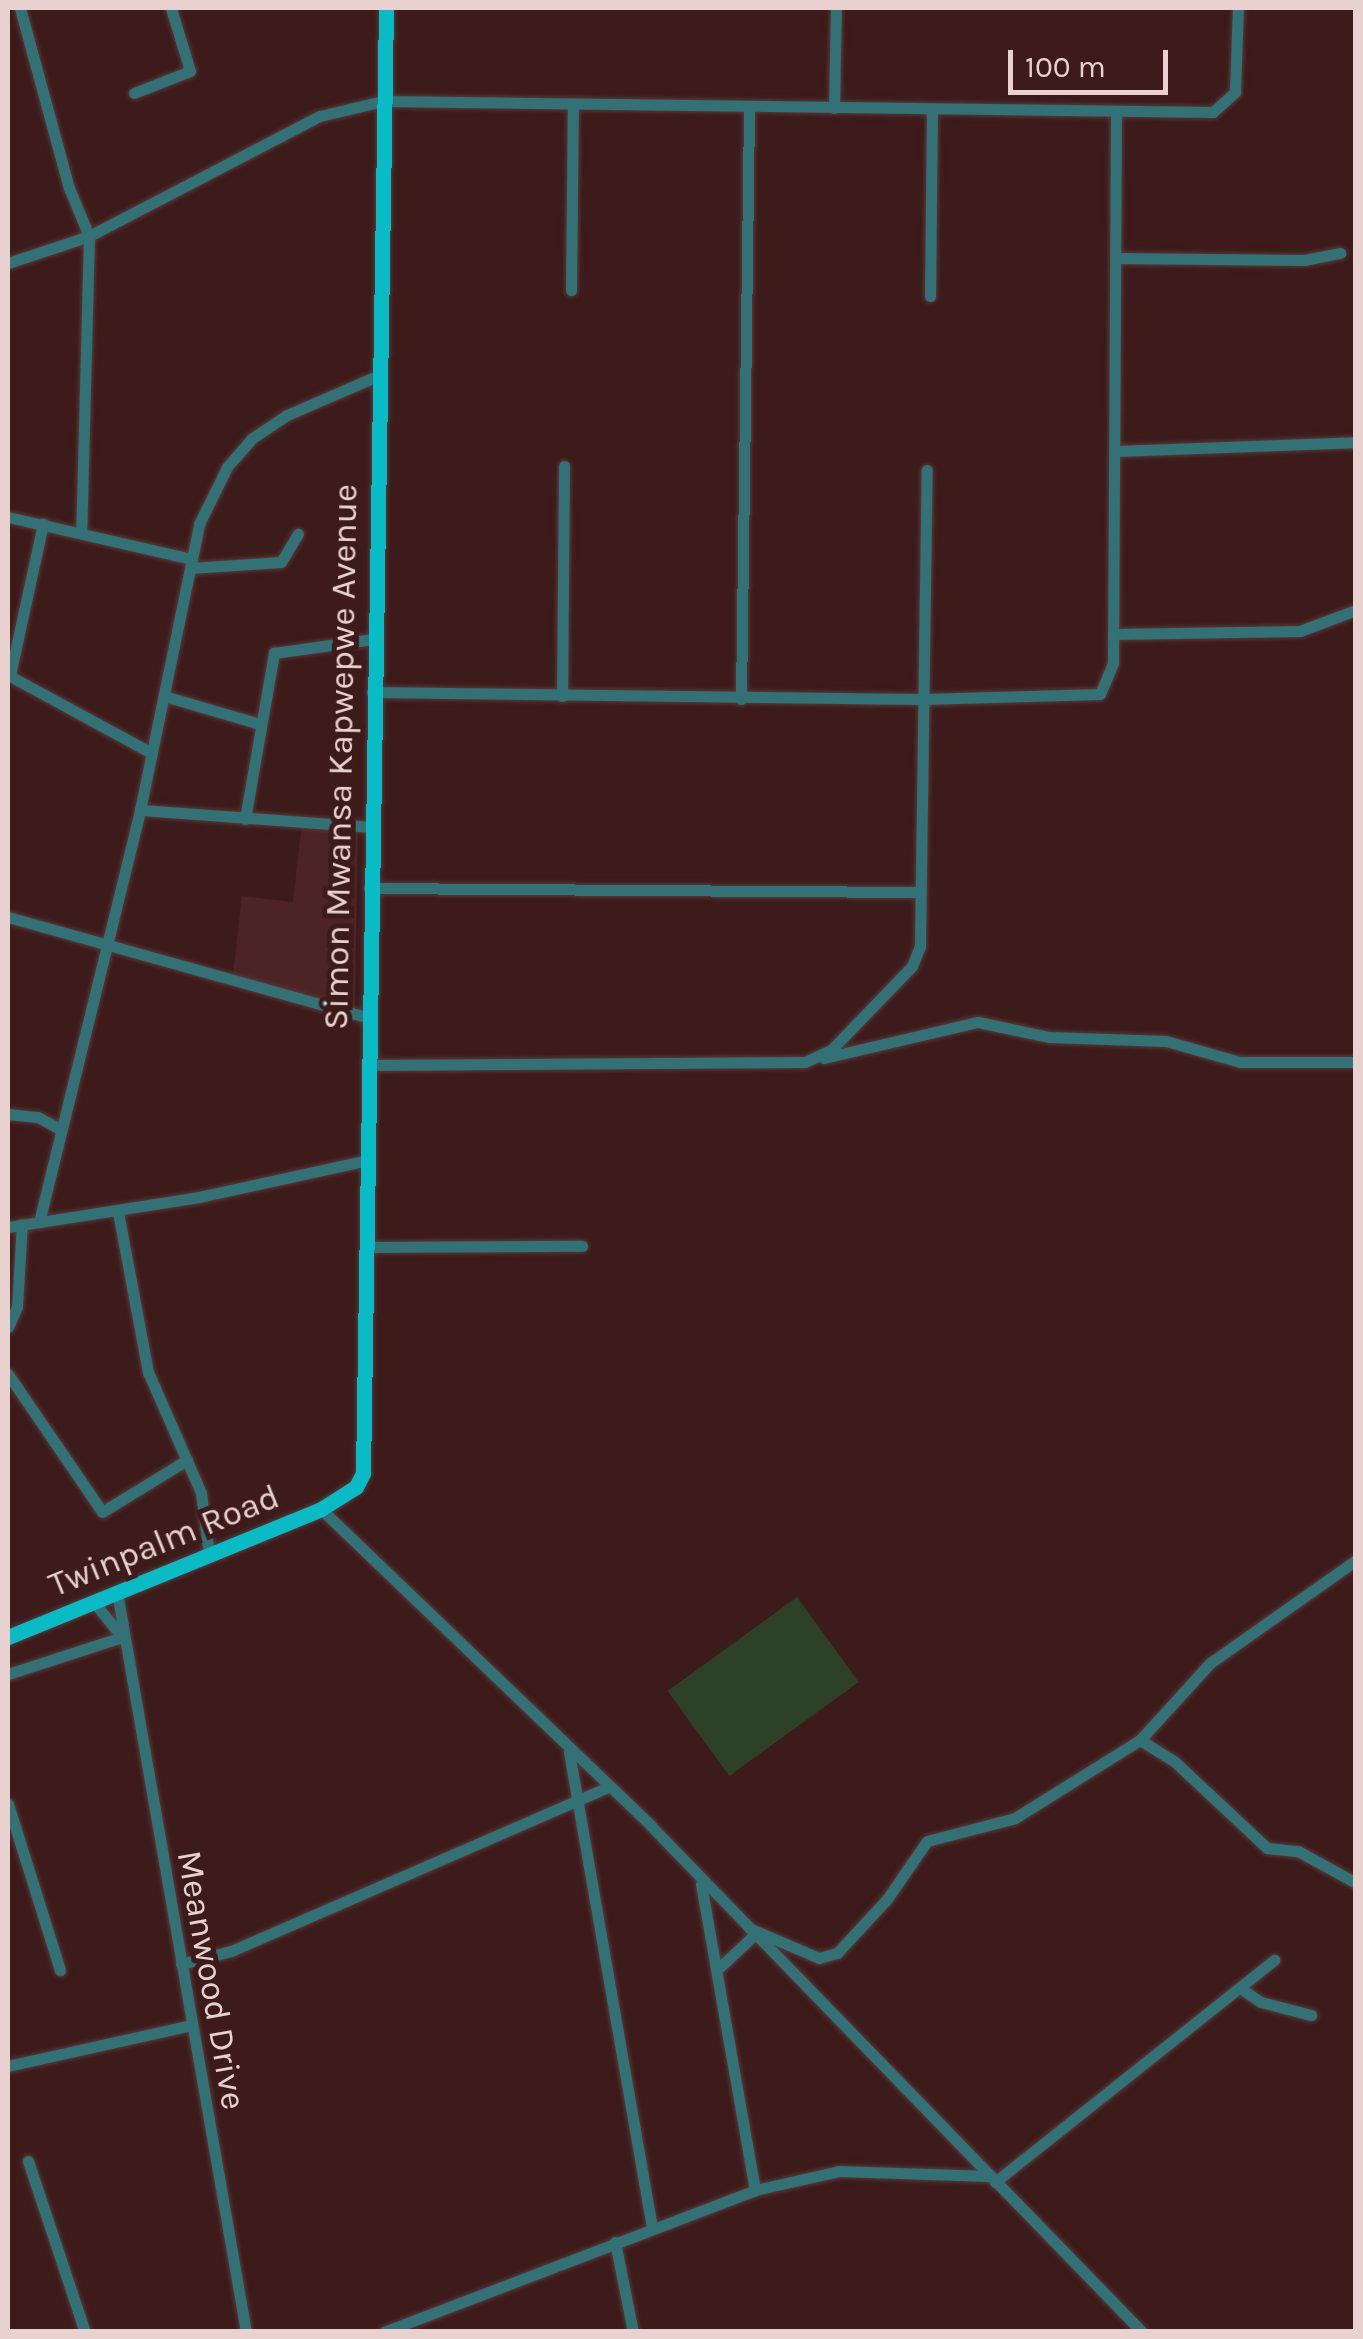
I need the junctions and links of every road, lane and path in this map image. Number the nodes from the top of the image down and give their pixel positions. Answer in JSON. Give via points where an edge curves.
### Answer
{"nodes":[{"id":1,"x":20,"y":8,"type":"edge"},
{"id":2,"x":170,"y":8,"type":"edge"},
{"id":3,"x":386,"y":8,"type":"edge"},
{"id":4,"x":836,"y":8,"type":"edge"},
{"id":5,"x":1238,"y":8,"type":"edge"},
{"id":6,"x":134,"y":94,"type":"dead end"},
{"id":7,"x":383,"y":101,"type":"junction"},
{"id":8,"x":572,"y":106,"type":"junction"},
{"id":9,"x":748,"y":108,"type":"junction"},
{"id":10,"x":834,"y":108,"type":"junction"},
{"id":11,"x":932,"y":110,"type":"junction"},
{"id":12,"x":1116,"y":114,"type":"junction"},
{"id":13,"x":90,"y":236,"type":"junction"},
{"id":14,"x":1340,"y":253,"type":"dead end"},
{"id":15,"x":1117,"y":258,"type":"junction"},
{"id":16,"x":8,"y":263,"type":"edge"},
{"id":17,"x":570,"y":290,"type":"dead end"},
{"id":18,"x":930,"y":296,"type":"dead end"},
{"id":19,"x":377,"y":376,"type":"junction"},
{"id":20,"x":1356,"y":442,"type":"edge"},
{"id":21,"x":1116,"y":452,"type":"junction"},
{"id":22,"x":564,"y":466,"type":"dead end"},
{"id":23,"x":927,"y":470,"type":"dead end"},
{"id":24,"x":8,"y":517,"type":"edge"},
{"id":25,"x":43,"y":524,"type":"junction"},
{"id":26,"x":81,"y":533,"type":"junction"},
{"id":27,"x":298,"y":534,"type":"dead end"},
{"id":28,"x":190,"y":564,"type":"junction"},
{"id":29,"x":1356,"y":610,"type":"edge"},
{"id":30,"x":1113,"y":634,"type":"junction"},
{"id":31,"x":373,"y":639,"type":"junction"},
{"id":32,"x":9,"y":675,"type":"edge"},
{"id":33,"x":372,"y":692,"type":"junction"},
{"id":34,"x":164,"y":696,"type":"junction"},
{"id":35,"x":562,"y":696,"type":"junction"},
{"id":36,"x":741,"y":698,"type":"junction"},
{"id":37,"x":922,"y":700,"type":"junction"},
{"id":38,"x":260,"y":724,"type":"junction"},
{"id":39,"x":150,"y":752,"type":"junction"},
{"id":40,"x":140,"y":810,"type":"junction"},
{"id":41,"x":244,"y":819,"type":"junction"},
{"id":42,"x":370,"y":827,"type":"junction"},
{"id":43,"x":369,"y":888,"type":"junction"},
{"id":44,"x":920,"y":892,"type":"junction"},
{"id":45,"x":8,"y":917,"type":"edge"},
{"id":46,"x":108,"y":945,"type":"junction"},
{"id":47,"x":366,"y":1017,"type":"junction"},
{"id":48,"x":805,"y":1062,"type":"junction"},
{"id":49,"x":1356,"y":1062,"type":"edge"},
{"id":50,"x":366,"y":1065,"type":"junction"},
{"id":51,"x":8,"y":1114,"type":"edge"},
{"id":52,"x":60,"y":1129,"type":"junction"},
{"id":53,"x":368,"y":1160,"type":"junction"},
{"id":54,"x":118,"y":1212,"type":"junction"},
{"id":55,"x":39,"y":1222,"type":"junction"},
{"id":56,"x":22,"y":1224,"type":"junction"},
{"id":57,"x":8,"y":1227,"type":"edge"},
{"id":58,"x":366,"y":1246,"type":"junction"},
{"id":59,"x":582,"y":1246,"type":"dead end"},
{"id":60,"x":8,"y":1327,"type":"edge"},
{"id":61,"x":8,"y":1374,"type":"edge"},
{"id":62,"x":187,"y":1460,"type":"junction"},
{"id":63,"x":342,"y":1499,"type":"joint"},
{"id":64,"x":321,"y":1510,"type":"junction"},
{"id":65,"x":209,"y":1555,"type":"junction"},
{"id":66,"x":1356,"y":1560,"type":"edge"},
{"id":67,"x":117,"y":1592,"type":"junction"},
{"id":68,"x":93,"y":1602,"type":"junction"},
{"id":69,"x":8,"y":1637,"type":"edge"},
{"id":70,"x":122,"y":1637,"type":"junction"},
{"id":71,"x":8,"y":1674,"type":"edge"},
{"id":72,"x":1140,"y":1740,"type":"junction"},
{"id":73,"x":569,"y":1752,"type":"junction"},
{"id":74,"x":609,"y":1787,"type":"junction"},
{"id":75,"x":575,"y":1799,"type":"junction"},
{"id":76,"x":8,"y":1804,"type":"edge"},
{"id":77,"x":700,"y":1881,"type":"junction"},
{"id":78,"x":1356,"y":1883,"type":"edge"},
{"id":79,"x":741,"y":1923,"type":"junction"},
{"id":80,"x":754,"y":1936,"type":"junction"},
{"id":81,"x":1274,"y":1960,"type":"dead end"},
{"id":82,"x":181,"y":1964,"type":"junction"},
{"id":83,"x":720,"y":1967,"type":"junction"},
{"id":84,"x":60,"y":1970,"type":"dead end"},
{"id":85,"x":1240,"y":1988,"type":"junction"},
{"id":86,"x":1311,"y":2014,"type":"dead end"},
{"id":87,"x":191,"y":2025,"type":"junction"},
{"id":88,"x":8,"y":2066,"type":"edge"},
{"id":89,"x":28,"y":2162,"type":"dead end"},
{"id":90,"x":992,"y":2179,"type":"junction"},
{"id":91,"x":755,"y":2190,"type":"junction"},
{"id":92,"x":652,"y":2227,"type":"junction"},
{"id":93,"x":615,"y":2242,"type":"junction"},
{"id":94,"x":85,"y":2332,"type":"edge"},
{"id":95,"x":246,"y":2332,"type":"edge"},
{"id":96,"x":384,"y":2332,"type":"edge"},
{"id":97,"x":633,"y":2332,"type":"edge"},
{"id":98,"x":1142,"y":2332,"type":"edge"}],
"edges":[{"from":1,"to":13,"type":"street","via":[[68,188]]},
{"from":2,"to":6,"type":"street","via":[[190,71]]},
{"from":3,"to":7,"type":"main road","name":"Simon Mwansa Kapwepwe Avenue"},
{"from":4,"to":10,"type":"street"},
{"from":5,"to":12,"type":"street","via":[[1230,104],[1205,112]]},
{"from":7,"to":8,"type":"street"},
{"from":7,"to":13,"type":"street","via":[[320,116]]},
{"from":7,"to":19,"type":"main road","name":"Simon Mwansa Kapwepwe Avenue"},
{"from":8,"to":9,"type":"street"},
{"from":8,"to":17,"type":"street"},
{"from":9,"to":10,"type":"street"},
{"from":9,"to":36,"type":"street"},
{"from":10,"to":11,"type":"street"},
{"from":11,"to":12,"type":"street"},
{"from":11,"to":18,"type":"street"},
{"from":12,"to":15,"type":"street"},
{"from":13,"to":16,"type":"street"},
{"from":13,"to":26,"type":"street"},
{"from":14,"to":15,"type":"street","via":[[1304,260]]},
{"from":15,"to":21,"type":"street"},
{"from":19,"to":28,"type":"street","via":[[287,415],[251,439],[216,485]]},
{"from":19,"to":31,"type":"main road","name":"Simon Mwansa Kapwepwe Avenue"},
{"from":20,"to":21,"type":"street"},
{"from":21,"to":30,"type":"street"},
{"from":22,"to":35,"type":"street"},
{"from":23,"to":37,"type":"street"},
{"from":24,"to":25,"type":"street"},
{"from":25,"to":26,"type":"street"},
{"from":25,"to":32,"type":"street"},
{"from":26,"to":28,"type":"street"},
{"from":27,"to":28,"type":"street","via":[[281,562]]},
{"from":28,"to":34,"type":"street"},
{"from":29,"to":30,"type":"street","via":[[1300,631]]},
{"from":30,"to":37,"type":"street","via":[[1111,678],[1088,698]]},
{"from":31,"to":33,"type":"main road","name":"Simon Mwansa Kapwepwe Avenue"},
{"from":31,"to":38,"type":"street","via":[[277,649]]},
{"from":32,"to":39,"type":"street"},
{"from":33,"to":35,"type":"street"},
{"from":33,"to":42,"type":"main road","name":"Simon Mwansa Kapwepwe Avenue"},
{"from":34,"to":38,"type":"street"},
{"from":34,"to":39,"type":"street"},
{"from":35,"to":36,"type":"street"},
{"from":36,"to":37,"type":"street"},
{"from":37,"to":44,"type":"street"},
{"from":38,"to":41,"type":"street"},
{"from":39,"to":40,"type":"street"},
{"from":40,"to":41,"type":"street"},
{"from":40,"to":46,"type":"street"},
{"from":41,"to":42,"type":"street"},
{"from":42,"to":43,"type":"main road","name":"Simon Mwansa Kapwepwe Avenue"},
{"from":43,"to":44,"type":"street"},
{"from":43,"to":47,"type":"main road","name":"Simon Mwansa Kapwepwe Avenue"},
{"from":44,"to":48,"type":"street","via":[[920,946],[912,966],[831,1050]]},
{"from":45,"to":46,"type":"street"},
{"from":46,"to":47,"type":"street"},
{"from":46,"to":52,"type":"street"},
{"from":47,"to":50,"type":"main road","name":"Simon Mwansa Kapwepwe Avenue"},
{"from":48,"to":49,"type":"street","via":[[978,1022],[1049,1037],[1166,1042],[1240,1062]]},
{"from":48,"to":50,"type":"street"},
{"from":50,"to":53,"type":"main road","name":"Simon Mwansa Kapwepwe Avenue"},
{"from":51,"to":52,"type":"street"},
{"from":52,"to":55,"type":"street"},
{"from":53,"to":54,"type":"street"},
{"from":53,"to":58,"type":"main road","name":"Simon Mwansa Kapwepwe Avenue"},
{"from":54,"to":55,"type":"street"},
{"from":54,"to":62,"type":"street","via":[[148,1372]]},
{"from":55,"to":56,"type":"street"},
{"from":56,"to":57,"type":"street"},
{"from":56,"to":60,"type":"street","via":[[17,1307]]},
{"from":58,"to":59,"type":"street"},
{"from":58,"to":63,"type":"main road","name":"Simon Mwansa Kapwepwe Avenue","via":[[366,1459],[356,1486]]},
{"from":61,"to":62,"type":"street","via":[[102,1512]]},
{"from":62,"to":65,"type":"street","via":[[201,1493]]},
{"from":63,"to":64,"type":"main road","name":"Twinpalm Road"},
{"from":64,"to":65,"type":"main road","name":"Twinpalm Road"},
{"from":64,"to":73,"type":"street"},
{"from":65,"to":67,"type":"main road","name":"Twinpalm Road"},
{"from":66,"to":72,"type":"street","via":[[1210,1664]]},
{"from":67,"to":68,"type":"main road","name":"Twinpalm Road"},
{"from":67,"to":70,"type":"street","name":"Meanwood Drive"},
{"from":68,"to":69,"type":"main road","name":"Twinpalm Road"},
{"from":68,"to":70,"type":"street"},
{"from":70,"to":71,"type":"street"},
{"from":70,"to":82,"type":"street","name":"Meanwood Drive"},
{"from":72,"to":78,"type":"street","via":[[1174,1760],[1267,1848],[1298,1851]]},
{"from":72,"to":79,"type":"street","via":[[1014,1818],[927,1841],[838,1953],[819,1958]]},
{"from":73,"to":74,"type":"street"},
{"from":73,"to":75,"type":"street"},
{"from":74,"to":75,"type":"street"},
{"from":74,"to":77,"type":"street"},
{"from":75,"to":82,"type":"street","via":[[231,1951]]},
{"from":75,"to":92,"type":"street"},
{"from":76,"to":84,"type":"street"},
{"from":77,"to":79,"type":"street"},
{"from":77,"to":83,"type":"street"},
{"from":79,"to":80,"type":"street"},
{"from":80,"to":83,"type":"street"},
{"from":80,"to":90,"type":"street"},
{"from":81,"to":85,"type":"street"},
{"from":82,"to":87,"type":"street","name":"Meanwood Drive"},
{"from":83,"to":91,"type":"street"},
{"from":85,"to":86,"type":"street","via":[[1260,2002]]},
{"from":85,"to":90,"type":"street"},
{"from":87,"to":88,"type":"street"},
{"from":87,"to":95,"type":"street","name":"Meanwood Drive"},
{"from":89,"to":94,"type":"street"},
{"from":90,"to":91,"type":"street","via":[[840,2171]]},
{"from":90,"to":98,"type":"street"},
{"from":91,"to":92,"type":"street"},
{"from":92,"to":93,"type":"street"},
{"from":93,"to":96,"type":"street"},
{"from":93,"to":97,"type":"street"}]}
